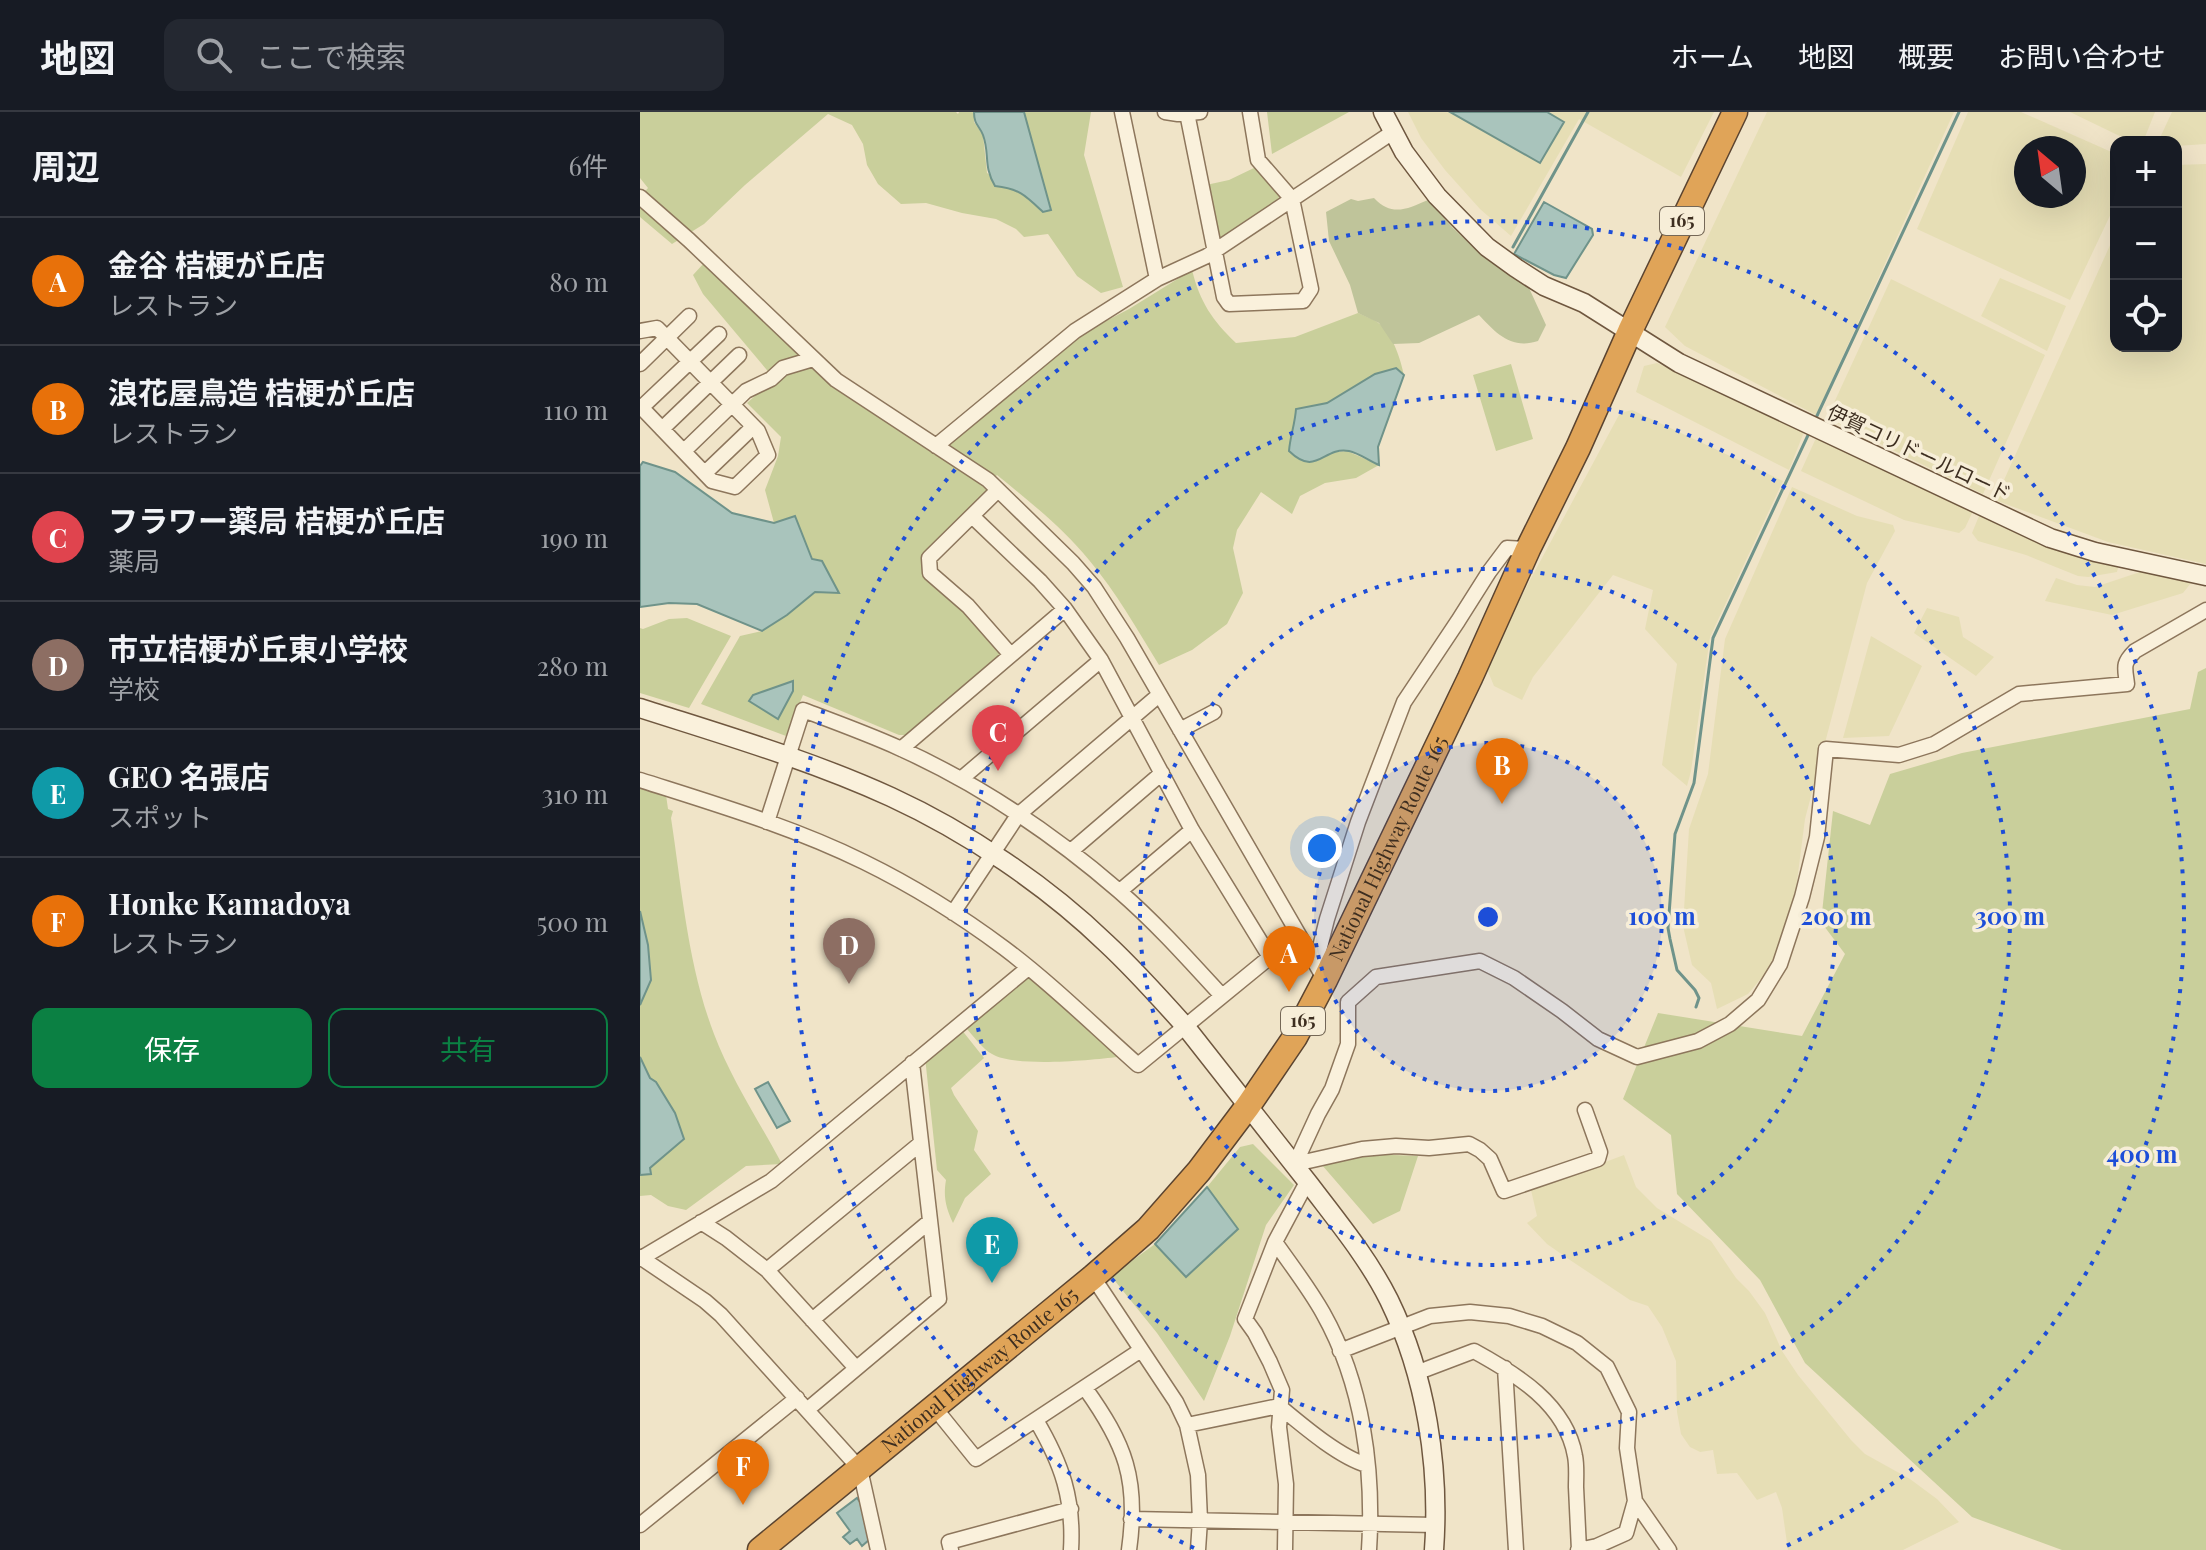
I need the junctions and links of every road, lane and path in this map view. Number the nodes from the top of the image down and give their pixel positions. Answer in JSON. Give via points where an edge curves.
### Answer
{"nodes":[{"id":1,"x":1122,"y":112,"type":"edge"},
{"id":2,"x":1165,"y":112,"type":"edge"},
{"id":3,"x":1250,"y":112,"type":"edge"},
{"id":4,"x":1383,"y":112,"type":"edge"},
{"id":5,"x":1735,"y":112,"type":"edge"},
{"id":6,"x":1194,"y":113,"type":"edge"},
{"id":7,"x":1393,"y":132,"type":"junction"},
{"id":8,"x":640,"y":197,"type":"edge"},
{"id":9,"x":1292,"y":199,"type":"junction"},
{"id":10,"x":1214,"y":251,"type":"junction"},
{"id":11,"x":1157,"y":279,"type":"junction"},
{"id":12,"x":689,"y":316,"type":"dead end"},
{"id":13,"x":640,"y":331,"type":"edge"},
{"id":14,"x":1630,"y":331,"type":"junction"},
{"id":15,"x":719,"y":334,"type":"dead end"},
{"id":16,"x":667,"y":338,"type":"junction"},
{"id":17,"x":739,"y":355,"type":"dead end"},
{"id":18,"x":813,"y":359,"type":"junction"},
{"id":19,"x":691,"y":361,"type":"junction"},
{"id":20,"x":640,"y":364,"type":"edge"},
{"id":21,"x":711,"y":382,"type":"junction"},
{"id":22,"x":732,"y":405,"type":"junction"},
{"id":23,"x":641,"y":408,"type":"edge"},
{"id":24,"x":753,"y":427,"type":"junction"},
{"id":25,"x":662,"y":429,"type":"junction"},
{"id":26,"x":936,"y":446,"type":"junction"},
{"id":27,"x":684,"y":451,"type":"junction"},
{"id":28,"x":705,"y":473,"type":"junction"},
{"id":29,"x":998,"y":490,"type":"junction"},
{"id":30,"x":972,"y":516,"type":"junction"},
{"id":31,"x":1528,"y":549,"type":"junction"},
{"id":32,"x":2179,"y":570,"type":"junction"},
{"id":33,"x":2206,"y":576,"type":"edge"},
{"id":34,"x":2206,"y":586,"type":"edge"},
{"id":35,"x":1065,"y":609,"type":"junction"},
{"id":36,"x":2206,"y":610,"type":"edge"},
{"id":37,"x":1011,"y":655,"type":"junction"},
{"id":38,"x":1101,"y":660,"type":"junction"},
{"id":39,"x":1159,"y":695,"type":"junction"},
{"id":40,"x":640,"y":708,"type":"edge"},
{"id":41,"x":1214,"y":712,"type":"dead end"},
{"id":42,"x":1132,"y":717,"type":"junction"},
{"id":43,"x":1180,"y":730,"type":"junction"},
{"id":44,"x":901,"y":749,"type":"junction"},
{"id":45,"x":787,"y":757,"type":"junction"},
{"id":46,"x":1162,"y":773,"type":"junction"},
{"id":47,"x":961,"y":779,"type":"junction"},
{"id":48,"x":640,"y":780,"type":"edge"},
{"id":49,"x":1018,"y":815,"type":"junction"},
{"id":50,"x":767,"y":822,"type":"junction"},
{"id":51,"x":1192,"y":830,"type":"junction"},
{"id":52,"x":1071,"y":851,"type":"junction"},
{"id":53,"x":991,"y":854,"type":"junction"},
{"id":54,"x":1120,"y":891,"type":"junction"},
{"id":55,"x":953,"y":913,"type":"junction"},
{"id":56,"x":1028,"y":968,"type":"junction"},
{"id":57,"x":1320,"y":972,"type":"junction"},
{"id":58,"x":1222,"y":996,"type":"junction"},
{"id":59,"x":1185,"y":1026,"type":"junction"},
{"id":60,"x":912,"y":1063,"type":"junction"},
{"id":61,"x":1248,"y":1106,"type":"junction"},
{"id":62,"x":1585,"y":1110,"type":"dead end"},
{"id":63,"x":921,"y":1143,"type":"junction"},
{"id":64,"x":1295,"y":1164,"type":"junction"},
{"id":65,"x":1307,"y":1182,"type":"junction"},
{"id":66,"x":930,"y":1221,"type":"junction"},
{"id":67,"x":701,"y":1222,"type":"junction"},
{"id":68,"x":1275,"y":1242,"type":"junction"},
{"id":69,"x":641,"y":1258,"type":"edge"},
{"id":70,"x":767,"y":1270,"type":"junction"},
{"id":71,"x":1093,"y":1277,"type":"junction"},
{"id":72,"x":812,"y":1320,"type":"junction"},
{"id":73,"x":1400,"y":1328,"type":"junction"},
{"id":74,"x":1141,"y":1350,"type":"junction"},
{"id":75,"x":1340,"y":1351,"type":"junction"},
{"id":76,"x":856,"y":1368,"type":"junction"},
{"id":77,"x":1505,"y":1368,"type":"junction"},
{"id":78,"x":1416,"y":1373,"type":"junction"},
{"id":79,"x":1085,"y":1388,"type":"junction"},
{"id":80,"x":802,"y":1404,"type":"junction"},
{"id":81,"x":1279,"y":1406,"type":"junction"},
{"id":82,"x":934,"y":1407,"type":"junction"},
{"id":83,"x":1036,"y":1420,"type":"junction"},
{"id":84,"x":1187,"y":1425,"type":"junction"},
{"id":85,"x":1367,"y":1465,"type":"junction"},
{"id":86,"x":860,"y":1469,"type":"junction"},
{"id":87,"x":1635,"y":1501,"type":"junction"},
{"id":88,"x":1071,"y":1509,"type":"junction"},
{"id":89,"x":1131,"y":1519,"type":"junction"},
{"id":90,"x":1200,"y":1520,"type":"junction"},
{"id":91,"x":1286,"y":1522,"type":"junction"},
{"id":92,"x":1370,"y":1524,"type":"junction"},
{"id":93,"x":640,"y":1525,"type":"edge"},
{"id":94,"x":1435,"y":1525,"type":"junction"},
{"id":95,"x":760,"y":1550,"type":"edge"},
{"id":96,"x":878,"y":1550,"type":"edge"},
{"id":97,"x":951,"y":1550,"type":"edge"},
{"id":98,"x":1071,"y":1550,"type":"edge"},
{"id":99,"x":1129,"y":1550,"type":"edge"},
{"id":100,"x":1198,"y":1550,"type":"edge"},
{"id":101,"x":1285,"y":1550,"type":"edge"},
{"id":102,"x":1369,"y":1550,"type":"edge"},
{"id":103,"x":1434,"y":1550,"type":"edge"},
{"id":104,"x":1516,"y":1550,"type":"edge"},
{"id":105,"x":1578,"y":1550,"type":"edge"},
{"id":106,"x":1669,"y":1550,"type":"edge"}],
"edges":[{"from":1,"to":11,"type":"street"},
{"from":2,"to":6,"type":"street"},
{"from":3,"to":9,"type":"street","via":[[1258,160]]},
{"from":4,"to":7,"type":"street","name":"伊賀コリドールロード"},
{"from":5,"to":14,"type":"highway","name":"National Highway Route 165","number":"165"},
{"from":6,"to":10,"type":"street"},
{"from":7,"to":9,"type":"street"},
{"from":7,"to":14,"type":"street","name":"伊賀コリドールロード","via":[[1418,173],[1487,247],[1544,286]]},
{"from":8,"to":18,"type":"street"},
{"from":9,"to":10,"type":"street"},
{"from":9,"to":10,"type":"street","via":[[1311,289],[1303,301],[1229,304]]},
{"from":10,"to":11,"type":"street"},
{"from":11,"to":26,"type":"street","via":[[1075,331]]},
{"from":12,"to":16,"type":"street"},
{"from":13,"to":16,"type":"street","via":[[657,328]]},
{"from":14,"to":31,"type":"highway","name":"National Highway Route 165","number":"165"},
{"from":14,"to":32,"type":"street","name":"伊賀コリドールロード","via":[[1679,363],[2050,538]]},
{"from":15,"to":19,"type":"street"},
{"from":16,"to":19,"type":"street"},
{"from":16,"to":20,"type":"street"},
{"from":17,"to":21,"type":"street"},
{"from":18,"to":22,"type":"street","via":[[783,368]]},
{"from":18,"to":26,"type":"street"},
{"from":19,"to":21,"type":"street"},
{"from":19,"to":23,"type":"street"},
{"from":21,"to":22,"type":"street"},
{"from":21,"to":25,"type":"street"},
{"from":22,"to":24,"type":"street"},
{"from":22,"to":27,"type":"street"},
{"from":23,"to":25,"type":"street"},
{"from":24,"to":28,"type":"street"},
{"from":24,"to":28,"type":"street","via":[[768,455],[735,487],[712,481]]},
{"from":25,"to":27,"type":"street"},
{"from":26,"to":29,"type":"street"},
{"from":27,"to":28,"type":"street"},
{"from":29,"to":30,"type":"street"},
{"from":29,"to":39,"type":"street","via":[[1094,587]]},
{"from":30,"to":35,"type":"street"},
{"from":30,"to":37,"type":"street","via":[[929,558],[930,573]]},
{"from":31,"to":57,"type":"highway","name":"National Highway Route 165","number":"165","via":[[1470,678]]},
{"from":31,"to":57,"type":"street","via":[[1507,548],[1404,702],[1346,858]]},
{"from":32,"to":33,"type":"street","name":"伊賀コリドールロード"},
{"from":32,"to":34,"type":"street"},
{"from":35,"to":37,"type":"street"},
{"from":35,"to":38,"type":"street"},
{"from":36,"to":64,"type":"street","via":[[2135,651],[2126,660],[2127,684],[2019,694],[1934,744],[1899,755],[1826,749],[1817,837],[1780,964],[1758,1000],[1730,1024],[1698,1041],[1637,1057],[1598,1039],[1514,978],[1480,961],[1376,977],[1348,1002],[1348,1044]]},
{"from":37,"to":44,"type":"street"},
{"from":38,"to":42,"type":"street"},
{"from":38,"to":47,"type":"street"},
{"from":39,"to":42,"type":"street"},
{"from":39,"to":43,"type":"street"},
{"from":40,"to":45,"type":"street"},
{"from":41,"to":43,"type":"street"},
{"from":42,"to":46,"type":"street"},
{"from":42,"to":49,"type":"street"},
{"from":43,"to":57,"type":"street","via":[[1223,789]]},
{"from":44,"to":45,"type":"street","via":[[803,710]]},
{"from":44,"to":47,"type":"street"},
{"from":45,"to":50,"type":"street"},
{"from":45,"to":53,"type":"street","via":[[891,798]]},
{"from":46,"to":51,"type":"street"},
{"from":46,"to":52,"type":"street"},
{"from":47,"to":49,"type":"street"},
{"from":48,"to":50,"type":"street"},
{"from":49,"to":52,"type":"street"},
{"from":49,"to":53,"type":"street"},
{"from":50,"to":55,"type":"street","via":[[864,862]]},
{"from":51,"to":54,"type":"street"},
{"from":51,"to":58,"type":"street","via":[[1270,957]]},
{"from":52,"to":54,"type":"street"},
{"from":53,"to":55,"type":"street"},
{"from":53,"to":59,"type":"street","via":[[1106,942]]},
{"from":54,"to":58,"type":"street"},
{"from":55,"to":56,"type":"street"},
{"from":56,"to":59,"type":"street","via":[[1138,1065]]},
{"from":56,"to":60,"type":"street"},
{"from":57,"to":61,"type":"highway","name":"National Highway Route 165","number":"165","via":[[1295,1037]]},
{"from":58,"to":59,"type":"street"},
{"from":59,"to":61,"type":"street"},
{"from":60,"to":63,"type":"street"},
{"from":60,"to":67,"type":"street","via":[[771,1181]]},
{"from":61,"to":64,"type":"street"},
{"from":61,"to":71,"type":"highway","name":"National Highway Route 165","number":"165","via":[[1148,1229]]},
{"from":62,"to":64,"type":"street","via":[[1598,1159],[1504,1191],[1490,1159],[1469,1144],[1362,1149]]},
{"from":63,"to":66,"type":"street"},
{"from":63,"to":70,"type":"street"},
{"from":64,"to":65,"type":"street"},
{"from":65,"to":68,"type":"street"},
{"from":65,"to":73,"type":"street","via":[[1362,1254]]},
{"from":66,"to":72,"type":"street"},
{"from":66,"to":76,"type":"street","via":[[939,1299]]},
{"from":67,"to":69,"type":"street"},
{"from":67,"to":70,"type":"street"},
{"from":68,"to":75,"type":"street","via":[[1324,1314]]},
{"from":68,"to":81,"type":"street","via":[[1245,1319],[1282,1390]]},
{"from":69,"to":80,"type":"street","via":[[721,1315]]},
{"from":70,"to":72,"type":"street"},
{"from":71,"to":74,"type":"street"},
{"from":71,"to":82,"type":"highway","name":"National Highway Route 165","number":"165"},
{"from":72,"to":76,"type":"street"},
{"from":73,"to":75,"type":"street"},
{"from":73,"to":78,"type":"street"},
{"from":73,"to":87,"type":"street","via":[[1430,1316],[1470,1312],[1509,1316],[1577,1343],[1607,1367],[1629,1412],[1627,1448]]},
{"from":74,"to":79,"type":"street"},
{"from":74,"to":84,"type":"street"},
{"from":75,"to":85,"type":"street","via":[[1358,1405]]},
{"from":76,"to":80,"type":"street"},
{"from":77,"to":78,"type":"street","via":[[1474,1351]]},
{"from":77,"to":104,"type":"street"},
{"from":77,"to":105,"type":"street","via":[[1537,1392],[1565,1426],[1575,1455]]},
{"from":78,"to":94,"type":"street","via":[[1431,1446]]},
{"from":79,"to":83,"type":"street"},
{"from":79,"to":89,"type":"street","via":[[1124,1455]]},
{"from":80,"to":86,"type":"street"},
{"from":80,"to":93,"type":"street"},
{"from":81,"to":84,"type":"street"},
{"from":81,"to":85,"type":"street","via":[[1353,1461]]},
{"from":81,"to":91,"type":"street"},
{"from":82,"to":83,"type":"street","via":[[976,1459]]},
{"from":82,"to":86,"type":"highway","name":"National Highway Route 165","number":"165"},
{"from":83,"to":88,"type":"street","via":[[1061,1466]]},
{"from":84,"to":90,"type":"street","via":[[1196,1460]]},
{"from":85,"to":92,"type":"street"},
{"from":86,"to":95,"type":"highway","name":"National Highway Route 165","number":"165"},
{"from":86,"to":96,"type":"street"},
{"from":87,"to":105,"type":"street","via":[[1626,1533]]},
{"from":87,"to":106,"type":"street"},
{"from":88,"to":97,"type":"street","via":[[949,1542]]},
{"from":88,"to":98,"type":"street"},
{"from":89,"to":90,"type":"street"},
{"from":89,"to":99,"type":"street"},
{"from":90,"to":91,"type":"street"},
{"from":90,"to":100,"type":"street"},
{"from":91,"to":92,"type":"street"},
{"from":91,"to":101,"type":"street"},
{"from":92,"to":94,"type":"street"},
{"from":92,"to":102,"type":"street"},
{"from":94,"to":103,"type":"street"}]}
